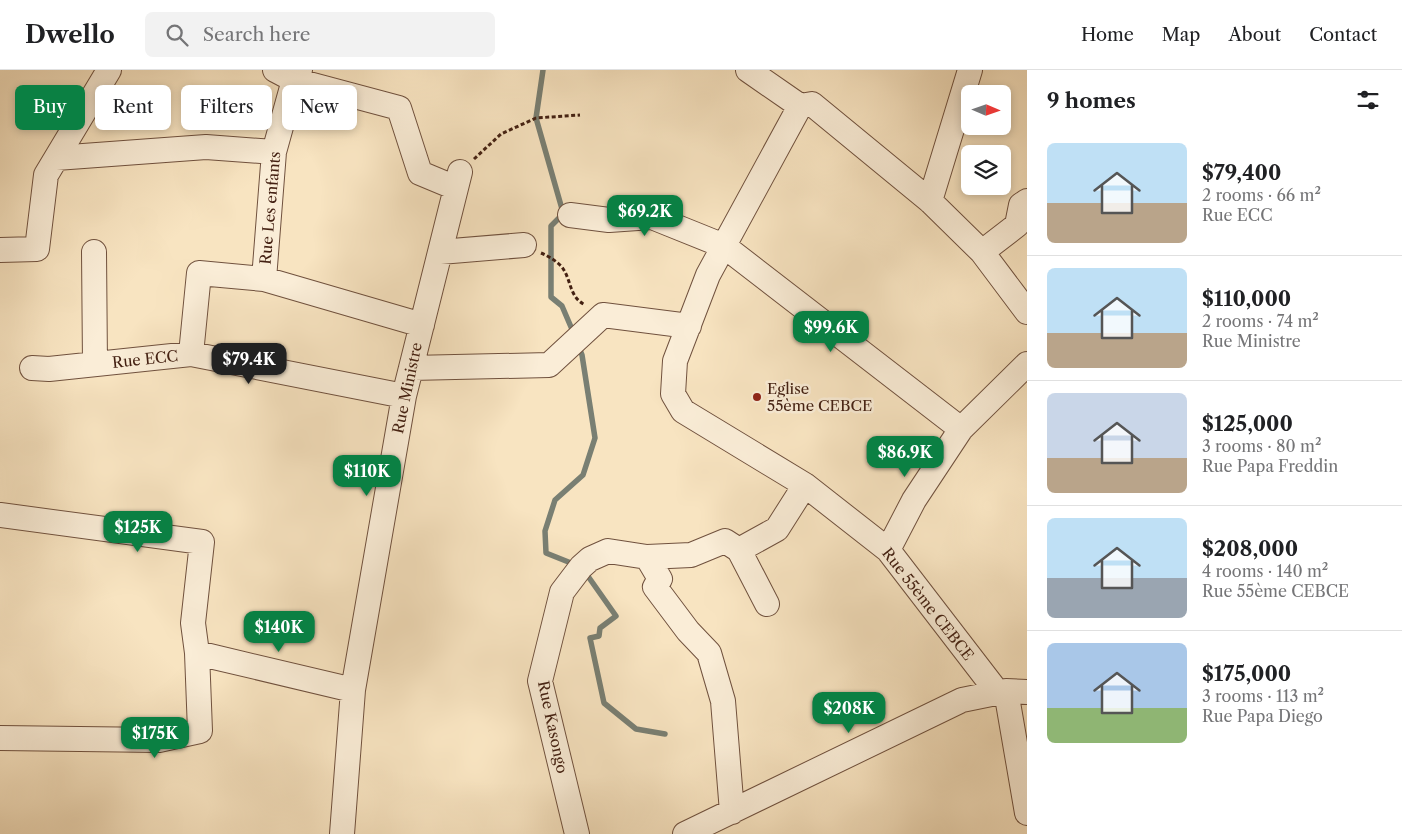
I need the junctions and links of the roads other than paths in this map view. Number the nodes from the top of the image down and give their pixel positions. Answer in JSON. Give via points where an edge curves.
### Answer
{"nodes":[{"id":1,"x":108,"y":70,"type":"edge"},
{"id":2,"x":748,"y":70,"type":"edge"},
{"id":3,"x":970,"y":70,"type":"edge"},
{"id":4,"x":290,"y":73,"type":"edge"},
{"id":5,"x":800,"y":106,"type":"junction"},
{"id":6,"x":274,"y":152,"type":"junction"},
{"id":7,"x":56,"y":158,"type":"junction"},
{"id":8,"x":930,"y":201,"type":"junction"},
{"id":9,"x":1027,"y":201,"type":"edge"},
{"id":10,"x":570,"y":215,"type":"dead end"},
{"id":11,"x":524,"y":245,"type":"road end"},
{"id":12,"x":724,"y":246,"type":"junction"},
{"id":13,"x":0,"y":250,"type":"edge"},
{"id":14,"x":94,"y":252,"type":"dead end"},
{"id":15,"x":440,"y":252,"type":"junction"},
{"id":16,"x":982,"y":252,"type":"junction"},
{"id":17,"x":264,"y":279,"type":"junction"},
{"id":18,"x":1027,"y":312,"type":"edge"},
{"id":19,"x":422,"y":325,"type":"junction"},
{"id":20,"x":689,"y":326,"type":"junction"},
{"id":21,"x":191,"y":354,"type":"junction"},
{"id":22,"x":95,"y":364,"type":"junction"},
{"id":23,"x":1027,"y":364,"type":"edge"},
{"id":24,"x":32,"y":368,"type":"dead end"},
{"id":25,"x":411,"y":368,"type":"junction"},
{"id":26,"x":404,"y":396,"type":"junction"},
{"id":27,"x":961,"y":429,"type":"junction"},
{"id":28,"x":805,"y":485,"type":"junction"},
{"id":29,"x":0,"y":515,"type":"edge"},
{"id":30,"x":738,"y":550,"type":"junction"},
{"id":31,"x":888,"y":550,"type":"junction"},
{"id":32,"x":647,"y":558,"type":"junction"},
{"id":33,"x":767,"y":604,"type":"dead end"},
{"id":34,"x":197,"y":653,"type":"junction"},
{"id":35,"x":353,"y":690,"type":"junction"},
{"id":36,"x":1010,"y":692,"type":"edge"},
{"id":37,"x":0,"y":738,"type":"edge"},
{"id":38,"x":732,"y":812,"type":"junction"},
{"id":39,"x":1027,"y":813,"type":"edge"},
{"id":40,"x":342,"y":834,"type":"edge"},
{"id":41,"x":577,"y":834,"type":"edge"},
{"id":42,"x":684,"y":834,"type":"edge"}],
"edges":[{"from":1,"to":7,"type":"street"},
{"from":2,"to":5,"type":"street"},
{"from":3,"to":8,"type":"street"},
{"from":4,"to":6,"type":"street","name":"Rue Les enfants"},
{"from":4,"to":15,"type":"street","name":"Rue Ministre","via":[[399,108],[420,173],[458,180]]},
{"from":5,"to":8,"type":"street","via":[[812,104]]},
{"from":5,"to":12,"type":"street"},
{"from":6,"to":7,"type":"street","via":[[206,147]]},
{"from":6,"to":17,"type":"street","name":"Rue Les enfants"},
{"from":7,"to":13,"type":"street","via":[[46,175],[37,249]]},
{"from":8,"to":16,"type":"street"},
{"from":9,"to":16,"type":"street","via":[[1021,205],[1017,225]]},
{"from":10,"to":12,"type":"street","via":[[609,220],[652,217]]},
{"from":11,"to":15,"type":"street"},
{"from":12,"to":20,"type":"street","via":[[708,275]]},
{"from":12,"to":27,"type":"street"},
{"from":14,"to":22,"type":"street"},
{"from":15,"to":19,"type":"street","name":"Rue Ministre"},
{"from":16,"to":18,"type":"street"},
{"from":17,"to":19,"type":"street"},
{"from":17,"to":21,"type":"street","via":[[199,273]]},
{"from":19,"to":25,"type":"street","name":"Rue Ministre"},
{"from":20,"to":25,"type":"street","via":[[603,315],[549,365]]},
{"from":20,"to":28,"type":"street","name":"Rue 55ème CEBCE","via":[[675,361],[673,394],[683,411]]},
{"from":21,"to":22,"type":"street","name":"Rue ECC"},
{"from":21,"to":26,"type":"street","name":"Rue ECC"},
{"from":22,"to":24,"type":"street","name":"Rue ECC"},
{"from":23,"to":27,"type":"street"},
{"from":25,"to":26,"type":"street","name":"Rue Ministre"},
{"from":26,"to":35,"type":"street","name":"Rue Ministre"},
{"from":27,"to":31,"type":"street","via":[[914,500]]},
{"from":28,"to":30,"type":"street","via":[[777,529]]},
{"from":28,"to":31,"type":"street","name":"Rue 55ème CEBCE"},
{"from":29,"to":34,"type":"street","via":[[202,542],[193,623]]},
{"from":30,"to":32,"type":"street","via":[[725,541],[691,555]]},
{"from":30,"to":33,"type":"street"},
{"from":31,"to":36,"type":"street","name":"Rue 55ème CEBCE"},
{"from":32,"to":38,"type":"street","via":[[660,579],[655,587],[709,653],[723,702]]},
{"from":32,"to":41,"type":"street","name":"Rue Kasongo","via":[[608,551],[580,567],[562,592],[540,681]]},
{"from":34,"to":35,"type":"street"},
{"from":34,"to":37,"type":"street","via":[[200,731],[159,740]]},
{"from":35,"to":40,"type":"street","name":"Rue Ministre"},
{"from":36,"to":38,"type":"street","via":[[962,700]]},
{"from":36,"to":39,"type":"street"},
{"from":38,"to":42,"type":"street"}]}
